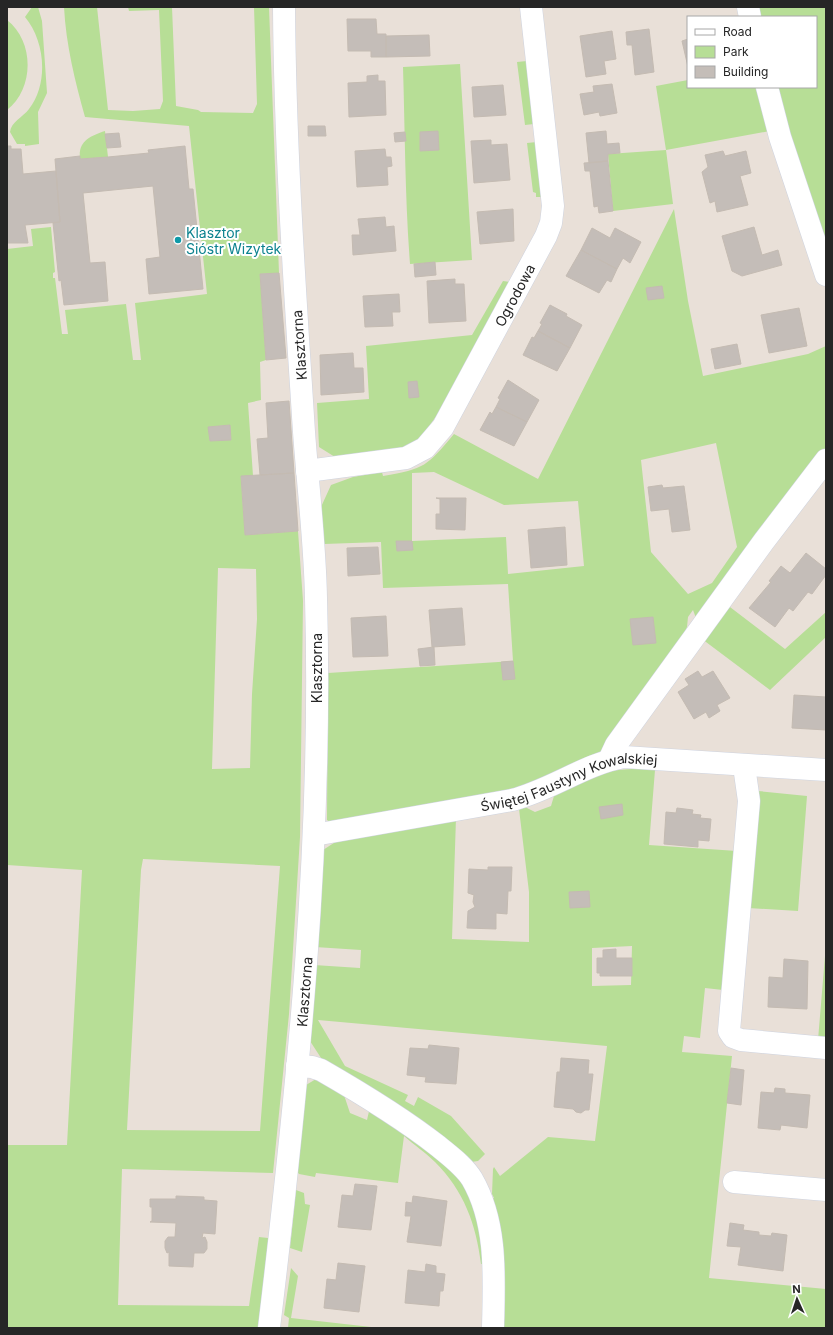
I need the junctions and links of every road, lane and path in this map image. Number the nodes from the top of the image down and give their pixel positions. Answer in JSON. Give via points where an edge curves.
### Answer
{"nodes":[{"id":1,"x":284,"y":7,"type":"edge"},
{"id":2,"x":531,"y":7,"type":"edge"},
{"id":3,"x":767,"y":88,"type":"edge"},
{"id":4,"x":826,"y":274,"type":"edge"},
{"id":5,"x":826,"y":460,"type":"edge"},
{"id":6,"x":307,"y":471,"type":"junction"},
{"id":7,"x":609,"y":760,"type":"junction"},
{"id":8,"x":744,"y":766,"type":"junction"},
{"id":9,"x":826,"y":770,"type":"edge"},
{"id":10,"x":314,"y":835,"type":"junction"},
{"id":11,"x":826,"y":1048,"type":"edge"},
{"id":12,"x":297,"y":1066,"type":"junction"},
{"id":13,"x":734,"y":1182,"type":"dead end"},
{"id":14,"x":826,"y":1190,"type":"edge"},
{"id":15,"x":269,"y":1328,"type":"edge"},
{"id":16,"x":493,"y":1328,"type":"edge"}],
"edges":[{"from":1,"to":6,"type":"street","name":"Klasztorna","via":[[287,151]]},
{"from":2,"to":6,"type":"street","name":"Ogrodowa","via":[[554,206],[546,236],[443,427],[425,448],[398,460]]},
{"from":3,"to":4,"type":"street","via":[[780,137]]},
{"from":5,"to":7,"type":"street","via":[[616,745]]},
{"from":6,"to":10,"type":"street","name":"Klasztorna","via":[[316,596]]},
{"from":7,"to":8,"type":"street","name":"Świętej Faustyny Kowalskiej","via":[[633,756]]},
{"from":7,"to":10,"type":"street","name":"Świętej Faustyny Kowalskiej","via":[[529,795]]},
{"from":8,"to":9,"type":"street","name":"Świętej Faustyny Kowalskiej"},
{"from":8,"to":11,"type":"street","via":[[749,801],[729,1031],[741,1040]]},
{"from":10,"to":12,"type":"street","name":"Klasztorna"},
{"from":12,"to":15,"type":"street","name":"Klasztorna"},
{"from":12,"to":16,"type":"street","via":[[321,1070],[387,1109],[424,1135],[469,1174],[481,1198],[491,1237],[494,1279]]},
{"from":13,"to":14,"type":"street"}]}
